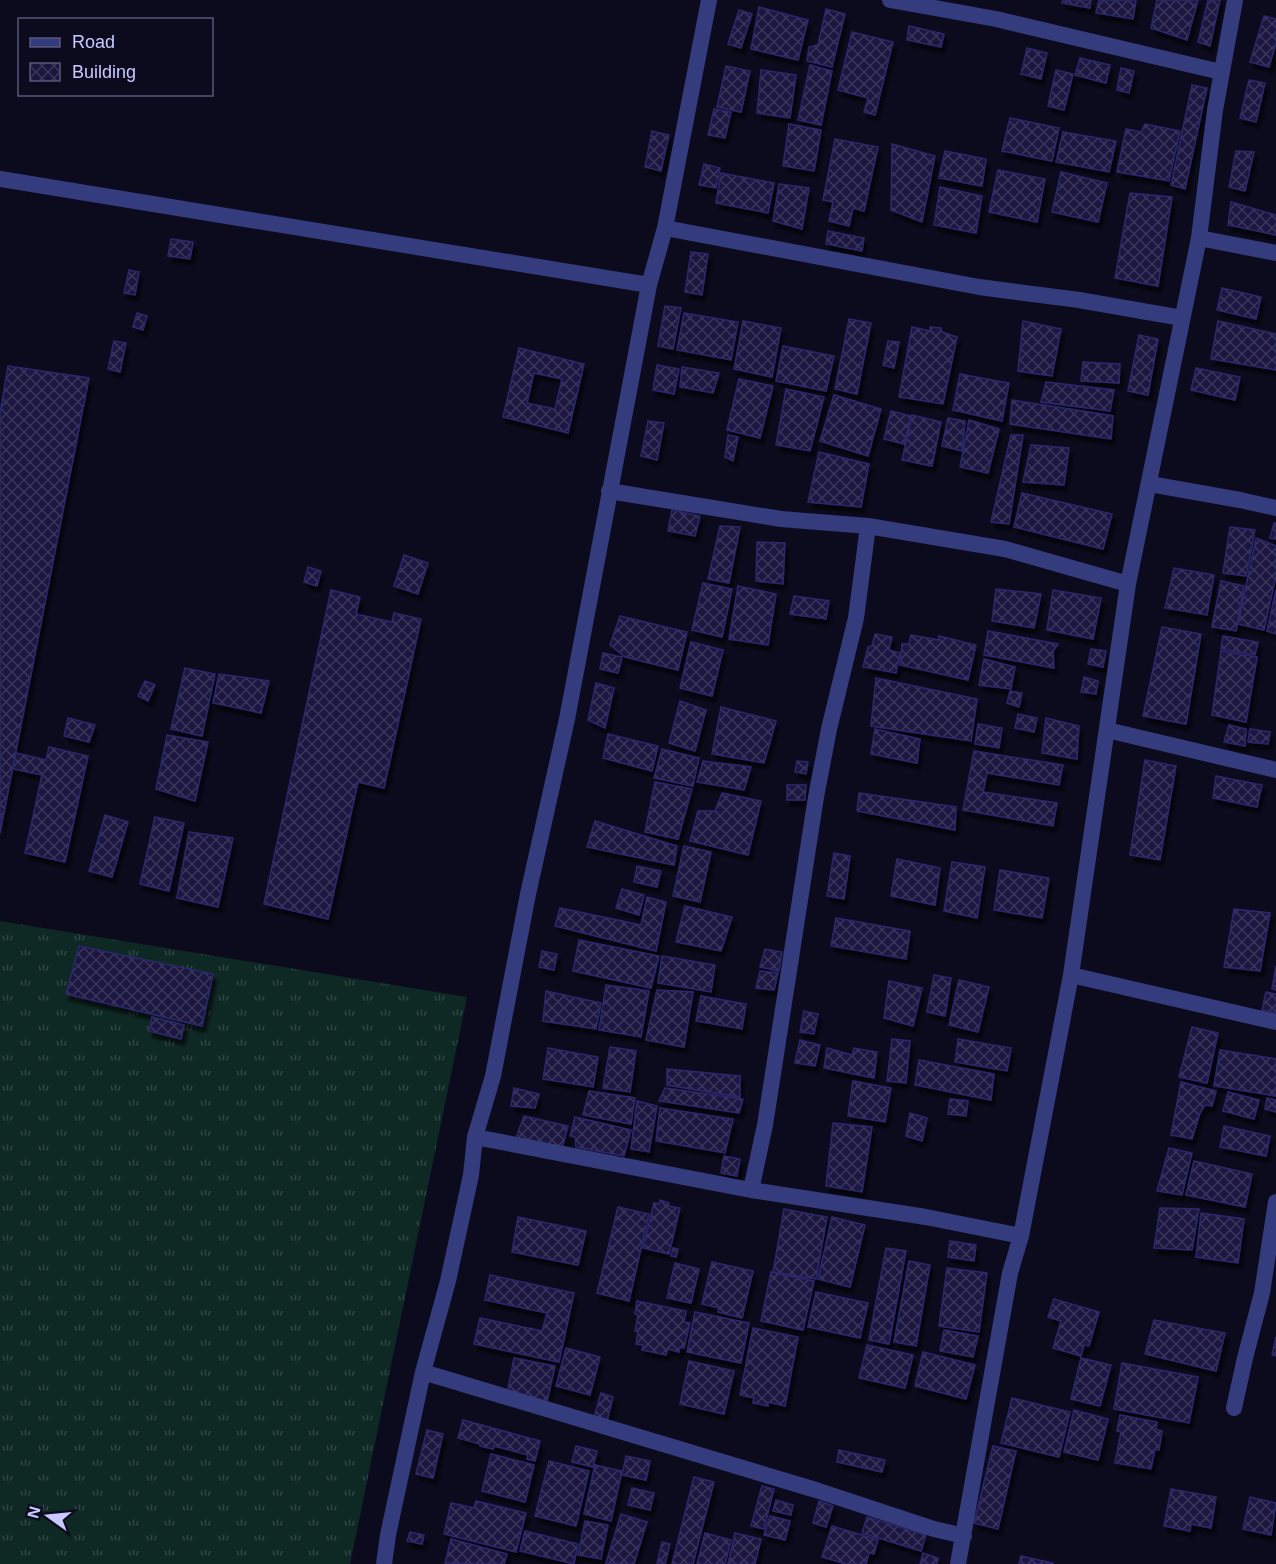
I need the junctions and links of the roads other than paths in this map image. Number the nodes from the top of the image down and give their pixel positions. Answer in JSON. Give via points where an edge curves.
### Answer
{"nodes":[{"id":1,"x":708,"y":0,"type":"edge"},
{"id":2,"x":890,"y":0,"type":"edge"},
{"id":3,"x":1235,"y":0,"type":"edge"},
{"id":4,"x":1221,"y":72,"type":"junction"},
{"id":5,"x":0,"y":179,"type":"edge"},
{"id":6,"x":665,"y":228,"type":"junction"},
{"id":7,"x":1199,"y":238,"type":"junction"},
{"id":8,"x":1276,"y":253,"type":"edge"},
{"id":9,"x":649,"y":285,"type":"junction"},
{"id":10,"x":1182,"y":318,"type":"junction"},
{"id":11,"x":1150,"y":484,"type":"junction"},
{"id":12,"x":609,"y":491,"type":"junction"},
{"id":13,"x":1276,"y":508,"type":"edge"},
{"id":14,"x":868,"y":526,"type":"junction"},
{"id":15,"x":1128,"y":584,"type":"junction"},
{"id":16,"x":1107,"y":730,"type":"junction"},
{"id":17,"x":1276,"y":770,"type":"edge"},
{"id":18,"x":1071,"y":975,"type":"junction"},
{"id":19,"x":1276,"y":1022,"type":"edge"},
{"id":20,"x":475,"y":1137,"type":"junction"},
{"id":21,"x":751,"y":1190,"type":"junction"},
{"id":22,"x":1276,"y":1202,"type":"edge"},
{"id":23,"x":1021,"y":1236,"type":"junction"},
{"id":24,"x":423,"y":1372,"type":"junction"},
{"id":25,"x":1234,"y":1408,"type":"dead end"},
{"id":26,"x":964,"y":1536,"type":"junction"},
{"id":27,"x":384,"y":1564,"type":"edge"},
{"id":28,"x":958,"y":1564,"type":"edge"}],
"edges":[{"from":1,"to":6,"type":"street"},
{"from":2,"to":4,"type":"street","via":[[996,19]]},
{"from":3,"to":4,"type":"street"},
{"from":4,"to":7,"type":"street"},
{"from":5,"to":9,"type":"street"},
{"from":6,"to":9,"type":"street"},
{"from":6,"to":10,"type":"street","via":[[979,286]]},
{"from":7,"to":8,"type":"street"},
{"from":7,"to":10,"type":"street"},
{"from":9,"to":12,"type":"street"},
{"from":10,"to":11,"type":"street"},
{"from":11,"to":13,"type":"street"},
{"from":11,"to":15,"type":"street"},
{"from":12,"to":14,"type":"street","via":[[781,519]]},
{"from":12,"to":20,"type":"street","via":[[567,719],[493,1076]]},
{"from":14,"to":15,"type":"street","via":[[1005,549]]},
{"from":14,"to":21,"type":"street","via":[[856,618],[816,797],[765,1125]]},
{"from":15,"to":16,"type":"street"},
{"from":16,"to":17,"type":"street"},
{"from":16,"to":18,"type":"street"},
{"from":18,"to":19,"type":"street"},
{"from":18,"to":23,"type":"street"},
{"from":20,"to":21,"type":"street"},
{"from":20,"to":24,"type":"street","via":[[471,1175],[448,1281]]},
{"from":21,"to":23,"type":"street"},
{"from":22,"to":25,"type":"street","via":[[1262,1293]]},
{"from":23,"to":26,"type":"street","via":[[1010,1273]]},
{"from":24,"to":26,"type":"street"},
{"from":24,"to":27,"type":"street"},
{"from":26,"to":28,"type":"street"}]}
